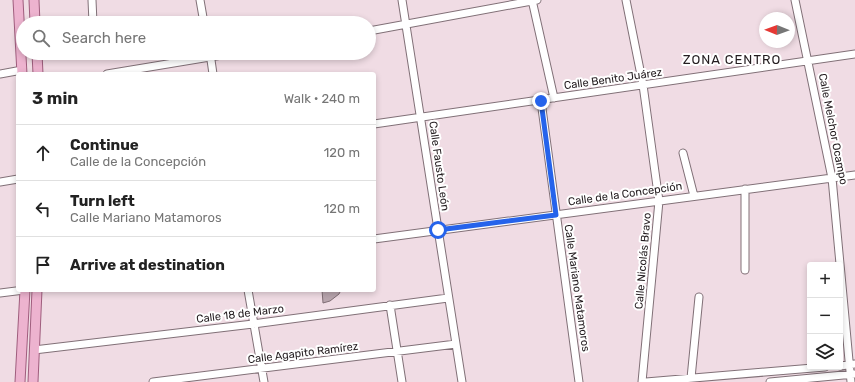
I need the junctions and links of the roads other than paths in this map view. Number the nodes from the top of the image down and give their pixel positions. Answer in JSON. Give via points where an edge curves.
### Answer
{"nodes":[{"id":1,"x":18,"y":0,"type":"edge"},
{"id":2,"x":34,"y":0,"type":"edge"},
{"id":3,"x":92,"y":0,"type":"edge"},
{"id":4,"x":200,"y":0,"type":"edge"},
{"id":5,"x":402,"y":0,"type":"edge"},
{"id":6,"x":534,"y":0,"type":"edge"},
{"id":7,"x":626,"y":0,"type":"edge"},
{"id":8,"x":796,"y":0,"type":"edge"},
{"id":9,"x":19,"y":16,"type":"edge"},
{"id":10,"x":35,"y":16,"type":"edge"},
{"id":11,"x":93,"y":16,"type":"edge"},
{"id":12,"x":203,"y":16,"type":"edge"},
{"id":13,"x":406,"y":25,"type":"junction"},
{"id":14,"x":376,"y":30,"type":"edge"},
{"id":15,"x":855,"y":54,"type":"edge"},
{"id":16,"x":21,"y":60,"type":"edge"},
{"id":17,"x":37,"y":60,"type":"edge"},
{"id":18,"x":184,"y":60,"type":"edge"},
{"id":19,"x":212,"y":60,"type":"edge"},
{"id":20,"x":808,"y":62,"type":"junction"},
{"id":21,"x":22,"y":72,"type":"edge"},
{"id":22,"x":38,"y":72,"type":"edge"},
{"id":23,"x":118,"y":72,"type":"edge"},
{"id":24,"x":213,"y":72,"type":"edge"},
{"id":25,"x":16,"y":73,"type":"edge"},
{"id":26,"x":0,"y":74,"type":"edge"},
{"id":27,"x":643,"y":85,"type":"junction"},
{"id":28,"x":554,"y":98,"type":"junction"},
{"id":29,"x":541,"y":101,"type":"junction"},
{"id":30,"x":421,"y":117,"type":"junction"},
{"id":31,"x":376,"y":124,"type":"edge"},
{"id":32,"x":683,"y":153,"type":"dead end"},
{"id":33,"x":855,"y":176,"type":"edge"},
{"id":34,"x":832,"y":178,"type":"junction"},
{"id":35,"x":16,"y":179,"type":"edge"},
{"id":36,"x":0,"y":182,"type":"edge"},
{"id":37,"x":745,"y":190,"type":"junction"},
{"id":38,"x":694,"y":196,"type":"junction"},
{"id":39,"x":659,"y":201,"type":"junction"},
{"id":40,"x":556,"y":215,"type":"junction"},
{"id":41,"x":438,"y":230,"type":"junction"},
{"id":42,"x":376,"y":239,"type":"edge"},
{"id":43,"x":745,"y":270,"type":"dead end"},
{"id":44,"x":16,"y":291,"type":"edge"},
{"id":45,"x":24,"y":292,"type":"edge"},
{"id":46,"x":37,"y":292,"type":"edge"},
{"id":47,"x":248,"y":292,"type":"edge"},
{"id":48,"x":0,"y":293,"type":"edge"},
{"id":49,"x":699,"y":297,"type":"dead end"},
{"id":50,"x":448,"y":298,"type":"junction"},
{"id":51,"x":390,"y":305,"type":"junction"},
{"id":52,"x":253,"y":324,"type":"junction"},
{"id":53,"x":456,"y":344,"type":"junction"},
{"id":54,"x":34,"y":350,"type":"junction"},
{"id":55,"x":398,"y":352,"type":"junction"},
{"id":56,"x":852,"y":365,"type":"edge"},
{"id":57,"x":807,"y":368,"type":"edge"},
{"id":58,"x":262,"y":369,"type":"junction"},
{"id":59,"x":852,"y":377,"type":"edge"},
{"id":60,"x":691,"y":378,"type":"junction"},
{"id":61,"x":20,"y":382,"type":"edge"},
{"id":62,"x":33,"y":382,"type":"edge"},
{"id":63,"x":153,"y":382,"type":"edge"},
{"id":64,"x":264,"y":382,"type":"edge"},
{"id":65,"x":402,"y":382,"type":"edge"},
{"id":66,"x":462,"y":382,"type":"edge"},
{"id":67,"x":579,"y":382,"type":"edge"},
{"id":68,"x":642,"y":382,"type":"edge"},
{"id":69,"x":646,"y":382,"type":"edge"},
{"id":70,"x":770,"y":382,"type":"edge"}],
"edges":[{"from":1,"to":9,"type":"main road"},
{"from":2,"to":10,"type":"main road"},
{"from":3,"to":11,"type":"street"},
{"from":4,"to":12,"type":"street"},
{"from":5,"to":13,"type":"street","name":"Calle Fausto León"},
{"from":6,"to":13,"type":"street"},
{"from":6,"to":28,"type":"street"},
{"from":7,"to":27,"type":"street","name":"Calle Nicolás Bravo"},
{"from":8,"to":20,"type":"street","name":"Calle Melchor Ocampo"},
{"from":13,"to":14,"type":"street"},
{"from":13,"to":30,"type":"street","name":"Calle Fausto León"},
{"from":15,"to":20,"type":"street","name":"Calle Benito Juárez"},
{"from":16,"to":21,"type":"main road"},
{"from":17,"to":22,"type":"main road"},
{"from":18,"to":23,"type":"street"},
{"from":19,"to":24,"type":"street"},
{"from":20,"to":27,"type":"street","name":"Calle Benito Juárez"},
{"from":20,"to":34,"type":"street","name":"Calle Melchor Ocampo"},
{"from":25,"to":26,"type":"street"},
{"from":27,"to":28,"type":"street","name":"Calle Benito Juárez"},
{"from":27,"to":39,"type":"street","name":"Calle Nicolás Bravo"},
{"from":28,"to":29,"type":"street","name":"Calle Benito Juárez"},
{"from":29,"to":30,"type":"street","name":"Calle Benito Juárez"},
{"from":29,"to":40,"type":"street","name":"Calle Mariano Matamoros"},
{"from":30,"to":31,"type":"street","name":"Calle Benito Juárez"},
{"from":30,"to":41,"type":"street","name":"Calle Fausto León"},
{"from":32,"to":38,"type":"street"},
{"from":33,"to":34,"type":"street","name":"Calle de la Concepción"},
{"from":34,"to":37,"type":"street","name":"Calle de la Concepción"},
{"from":34,"to":56,"type":"street","name":"Calle Melchor Ocampo"},
{"from":35,"to":36,"type":"street"},
{"from":37,"to":38,"type":"street","name":"Calle de la Concepción"},
{"from":37,"to":43,"type":"street"},
{"from":38,"to":39,"type":"street","name":"Calle de la Concepción"},
{"from":39,"to":40,"type":"street","name":"Calle de la Concepción"},
{"from":39,"to":68,"type":"street","name":"Calle Nicolás Bravo"},
{"from":40,"to":41,"type":"street","name":"Calle de la Concepción"},
{"from":40,"to":67,"type":"street","name":"Calle Mariano Matamoros"},
{"from":41,"to":42,"type":"street","name":"Calle de la Concepción"},
{"from":41,"to":50,"type":"street","name":"Calle Fausto León"},
{"from":44,"to":48,"type":"street"},
{"from":45,"to":61,"type":"main road"},
{"from":46,"to":54,"type":"main road"},
{"from":47,"to":52,"type":"street"},
{"from":49,"to":60,"type":"street"},
{"from":50,"to":51,"type":"street","name":"Calle 18 de Marzo"},
{"from":50,"to":53,"type":"street","name":"Calle Fausto León"},
{"from":51,"to":52,"type":"street","name":"Calle 18 de Marzo"},
{"from":51,"to":55,"type":"street"},
{"from":52,"to":54,"type":"street","name":"Calle 18 de Marzo"},
{"from":52,"to":58,"type":"street"},
{"from":53,"to":55,"type":"street","name":"Calle Agapito Ramírez"},
{"from":53,"to":66,"type":"street","name":"Calle Fausto León"},
{"from":54,"to":62,"type":"main road"},
{"from":55,"to":58,"type":"street","name":"Calle Agapito Ramírez"},
{"from":55,"to":65,"type":"street"},
{"from":56,"to":59,"type":"street","name":"Calle Melchor Ocampo"},
{"from":57,"to":60,"type":"street"},
{"from":58,"to":63,"type":"street","name":"Calle Agapito Ramírez"},
{"from":58,"to":64,"type":"street"},
{"from":59,"to":70,"type":"street"},
{"from":60,"to":69,"type":"street"}]}
